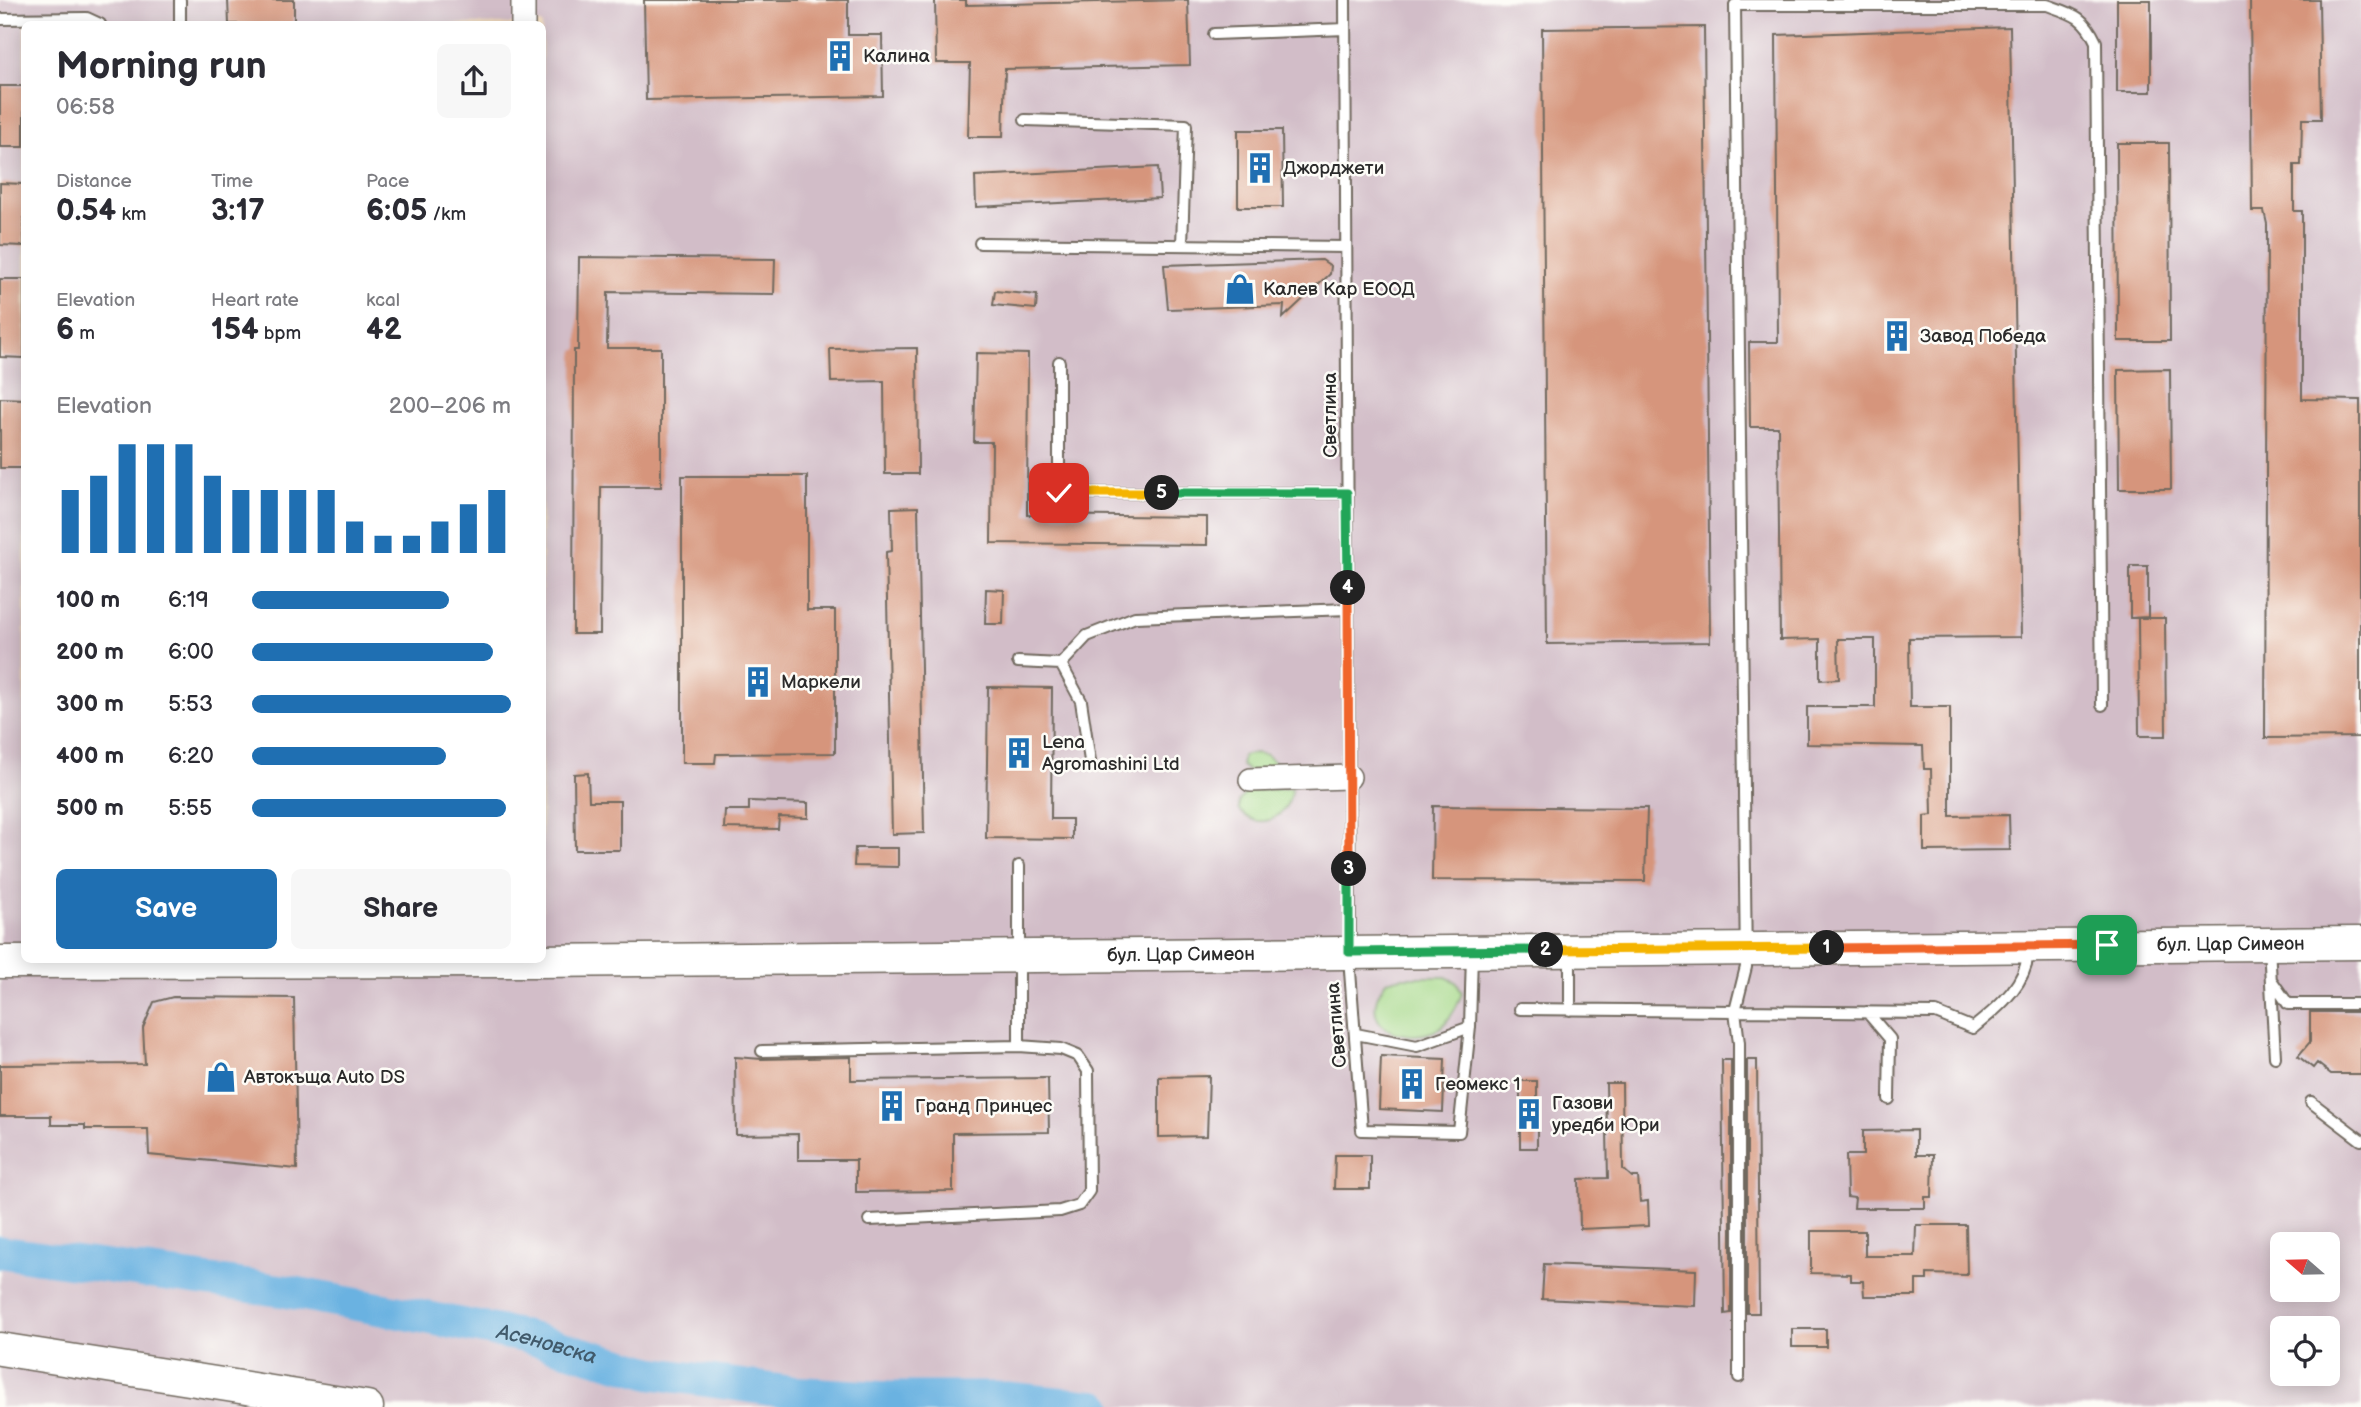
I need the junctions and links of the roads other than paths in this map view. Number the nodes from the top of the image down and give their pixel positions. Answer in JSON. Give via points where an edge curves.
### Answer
{"nodes":[{"id":1,"x":180,"y":0,"type":"edge"},
{"id":2,"x":523,"y":0,"type":"edge"},
{"id":3,"x":1345,"y":0,"type":"edge"},
{"id":4,"x":0,"y":19,"type":"edge"},
{"id":5,"x":94,"y":21,"type":"edge"},
{"id":6,"x":180,"y":21,"type":"edge"},
{"id":7,"x":523,"y":21,"type":"edge"},
{"id":8,"x":1345,"y":29,"type":"junction"},
{"id":9,"x":1214,"y":34,"type":"dead end"},
{"id":10,"x":1025,"y":120,"type":"dead end"},
{"id":11,"x":979,"y":243,"type":"dead end"},
{"id":12,"x":1182,"y":245,"type":"junction"},
{"id":13,"x":1346,"y":247,"type":"junction"},
{"id":14,"x":1059,"y":362,"type":"dead end"},
{"id":15,"x":1347,"y":493,"type":"junction"},
{"id":16,"x":1348,"y":609,"type":"junction"},
{"id":17,"x":1018,"y":662,"type":"dead end"},
{"id":18,"x":1062,"y":664,"type":"junction"},
{"id":19,"x":2102,"y":705,"type":"dead end"},
{"id":20,"x":1090,"y":761,"type":"dead end"},
{"id":21,"x":1349,"y":777,"type":"junction"},
{"id":22,"x":1251,"y":780,"type":"dead end"},
{"id":23,"x":1019,"y":866,"type":"dead end"},
{"id":24,"x":2361,"y":943,"type":"edge"},
{"id":25,"x":2269,"y":944,"type":"junction"},
{"id":26,"x":2026,"y":946,"type":"junction"},
{"id":27,"x":1746,"y":948,"type":"junction"},
{"id":28,"x":1570,"y":950,"type":"junction"},
{"id":29,"x":1472,"y":951,"type":"junction"},
{"id":30,"x":1349,"y":952,"type":"junction"},
{"id":31,"x":1021,"y":956,"type":"junction"},
{"id":32,"x":546,"y":960,"type":"edge"},
{"id":33,"x":0,"y":962,"type":"edge"},
{"id":34,"x":21,"y":962,"type":"edge"},
{"id":35,"x":2272,"y":981,"type":"junction"},
{"id":36,"x":2361,"y":1004,"type":"edge"},
{"id":37,"x":1520,"y":1009,"type":"dead end"},
{"id":38,"x":1570,"y":1010,"type":"junction"},
{"id":39,"x":1735,"y":1011,"type":"junction"},
{"id":40,"x":1867,"y":1012,"type":"junction"},
{"id":41,"x":1469,"y":1027,"type":"junction"},
{"id":42,"x":1356,"y":1034,"type":"junction"},
{"id":43,"x":1019,"y":1046,"type":"junction"},
{"id":44,"x":762,"y":1051,"type":"dead end"},
{"id":45,"x":2275,"y":1058,"type":"dead end"},
{"id":46,"x":1889,"y":1099,"type":"dead end"},
{"id":47,"x":2311,"y":1102,"type":"dead end"},
{"id":48,"x":2361,"y":1139,"type":"edge"},
{"id":49,"x":869,"y":1220,"type":"dead end"},
{"id":50,"x":0,"y":1349,"type":"edge"},
{"id":51,"x":1739,"y":1377,"type":"dead end"},
{"id":52,"x":367,"y":1407,"type":"edge"}],
"edges":[{"from":1,"to":6,"type":"lane"},
{"from":2,"to":7,"type":"street"},
{"from":3,"to":8,"type":"lane","name":"Светлина"},
{"from":4,"to":5,"type":"lane"},
{"from":8,"to":9,"type":"lane"},
{"from":8,"to":13,"type":"lane","name":"Светлина"},
{"from":10,"to":12,"type":"lane","via":[[1186,125]]},
{"from":11,"to":12,"type":"lane"},
{"from":12,"to":13,"type":"lane"},
{"from":13,"to":15,"type":"lane","name":"Светлина"},
{"from":14,"to":15,"type":"lane","via":[[1059,493]]},
{"from":15,"to":16,"type":"lane","name":"Светлина"},
{"from":16,"to":18,"type":"lane","via":[[1135,617],[1087,636]]},
{"from":16,"to":21,"type":"lane","name":"Светлина"},
{"from":17,"to":18,"type":"lane"},
{"from":18,"to":20,"type":"lane","via":[[1082,701]]},
{"from":19,"to":27,"type":"lane","via":[[2096,42],[2088,24],[2048,5],[1735,5]]},
{"from":21,"to":22,"type":"street"},
{"from":21,"to":30,"type":"lane","name":"Светлина"},
{"from":23,"to":31,"type":"lane"},
{"from":24,"to":25,"type":"main road","name":"бул. Цар Симеон"},
{"from":25,"to":26,"type":"main road","name":"бул. Цар Симеон"},
{"from":25,"to":35,"type":"lane"},
{"from":26,"to":27,"type":"main road","name":"бул. Цар Симеон"},
{"from":26,"to":40,"type":"lane","via":[[2026,964],[2015,986],[2000,1006],[1973,1028],[1936,1013]]},
{"from":27,"to":28,"type":"main road","name":"бул. Цар Симеон"},
{"from":27,"to":39,"type":"lane"},
{"from":28,"to":29,"type":"main road","name":"бул. Цар Симеон"},
{"from":28,"to":38,"type":"lane"},
{"from":29,"to":30,"type":"main road","name":"бул. Цар Симеон"},
{"from":29,"to":41,"type":"lane"},
{"from":30,"to":31,"type":"main road","name":"бул. Цар Симеон"},
{"from":30,"to":42,"type":"lane","name":"Светлина"},
{"from":31,"to":32,"type":"main road","name":"бул. Цар Симеон"},
{"from":31,"to":43,"type":"lane"},
{"from":33,"to":34,"type":"main road","name":"бул. Цар Симеон"},
{"from":35,"to":36,"type":"lane","via":[[2288,1004]]},
{"from":35,"to":45,"type":"lane"},
{"from":37,"to":38,"type":"lane"},
{"from":38,"to":39,"type":"lane"},
{"from":39,"to":40,"type":"lane"},
{"from":39,"to":51,"type":"lane","via":[[1739,1043]]},
{"from":40,"to":46,"type":"lane","via":[[1889,1039]]},
{"from":41,"to":42,"type":"lane","via":[[1418,1046]]},
{"from":41,"to":42,"type":"lane","name":"Светлина","via":[[1459,1132],[1362,1130]]},
{"from":43,"to":44,"type":"lane"},
{"from":43,"to":49,"type":"lane","via":[[1061,1049],[1078,1056],[1088,1071],[1089,1191],[1079,1205],[1060,1211]]},
{"from":47,"to":48,"type":"lane"},
{"from":50,"to":52,"type":"main road"}]}
